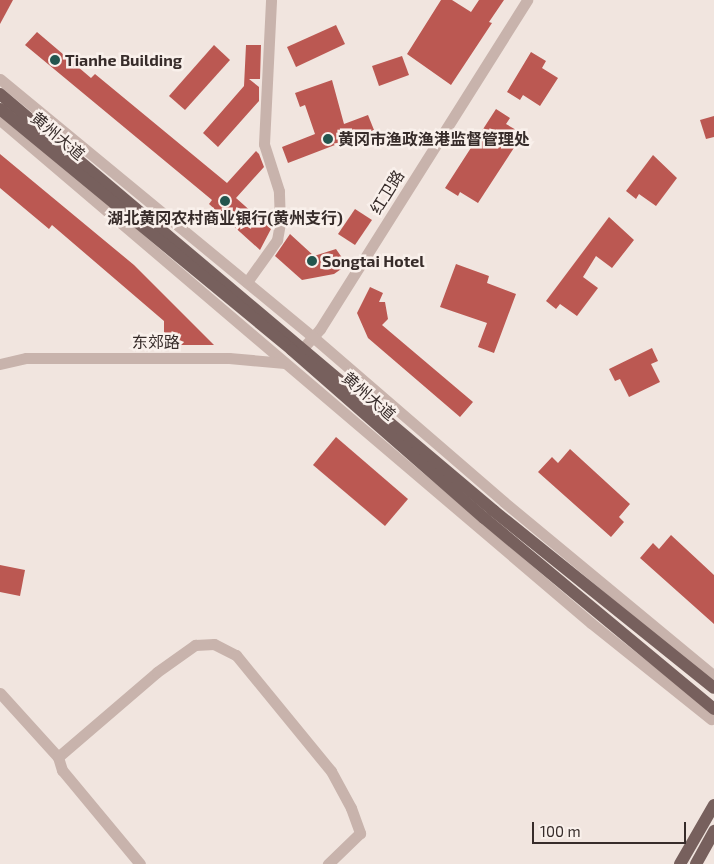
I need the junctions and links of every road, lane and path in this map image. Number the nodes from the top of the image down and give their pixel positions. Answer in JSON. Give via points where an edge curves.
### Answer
{"nodes":[{"id":1,"x":271,"y":0,"type":"edge"},
{"id":2,"x":527,"y":0,"type":"edge"},
{"id":3,"x":0,"y":79,"type":"edge"},
{"id":4,"x":0,"y":94,"type":"edge"},
{"id":5,"x":0,"y":109,"type":"edge"},
{"id":6,"x":0,"y":120,"type":"edge"},
{"id":7,"x":247,"y":282,"type":"junction"},
{"id":8,"x":313,"y":337,"type":"junction"},
{"id":9,"x":303,"y":348,"type":"junction"},
{"id":10,"x":286,"y":363,"type":"junction"},
{"id":11,"x":0,"y":364,"type":"edge"},
{"id":12,"x":312,"y":367,"type":"junction"},
{"id":13,"x":713,"y":683,"type":"edge"},
{"id":14,"x":0,"y":693,"type":"edge"},
{"id":15,"x":713,"y":718,"type":"edge"},
{"id":16,"x":58,"y":758,"type":"junction"},
{"id":17,"x":714,"y":805,"type":"edge"},
{"id":18,"x":714,"y":830,"type":"edge"},
{"id":19,"x":140,"y":864,"type":"edge"},
{"id":20,"x":328,"y":864,"type":"edge"},
{"id":21,"x":680,"y":864,"type":"edge"},
{"id":22,"x":696,"y":864,"type":"edge"}],
"edges":[{"from":1,"to":7,"type":"street","via":[[264,144],[279,191],[280,223],[277,240]]},
{"from":2,"to":8,"type":"street","name":"红卫路"},
{"from":3,"to":7,"type":"street"},
{"from":4,"to":9,"type":"main road","name":"黄州大道"},
{"from":5,"to":12,"type":"main road","name":"黄州大道"},
{"from":6,"to":10,"type":"street"},
{"from":7,"to":8,"type":"street"},
{"from":8,"to":9,"type":"street","name":"红卫路"},
{"from":8,"to":13,"type":"street"},
{"from":9,"to":13,"type":"main road","name":"黄州大道","via":[[494,511]]},
{"from":10,"to":11,"type":"street","name":"东郊路","via":[[200,358],[26,358]]},
{"from":10,"to":12,"type":"street","name":"东郊路"},
{"from":10,"to":15,"type":"street","via":[[591,623]]},
{"from":12,"to":15,"type":"main road","name":"黄州大道","via":[[484,518],[699,697]]},
{"from":14,"to":16,"type":"street"},
{"from":16,"to":19,"type":"street","via":[[62,770]]},
{"from":16,"to":20,"type":"street","via":[[157,672],[195,645],[214,644],[236,655],[331,771],[351,808],[360,833]]},
{"from":17,"to":21,"type":"main road"},
{"from":18,"to":22,"type":"main road"}]}
